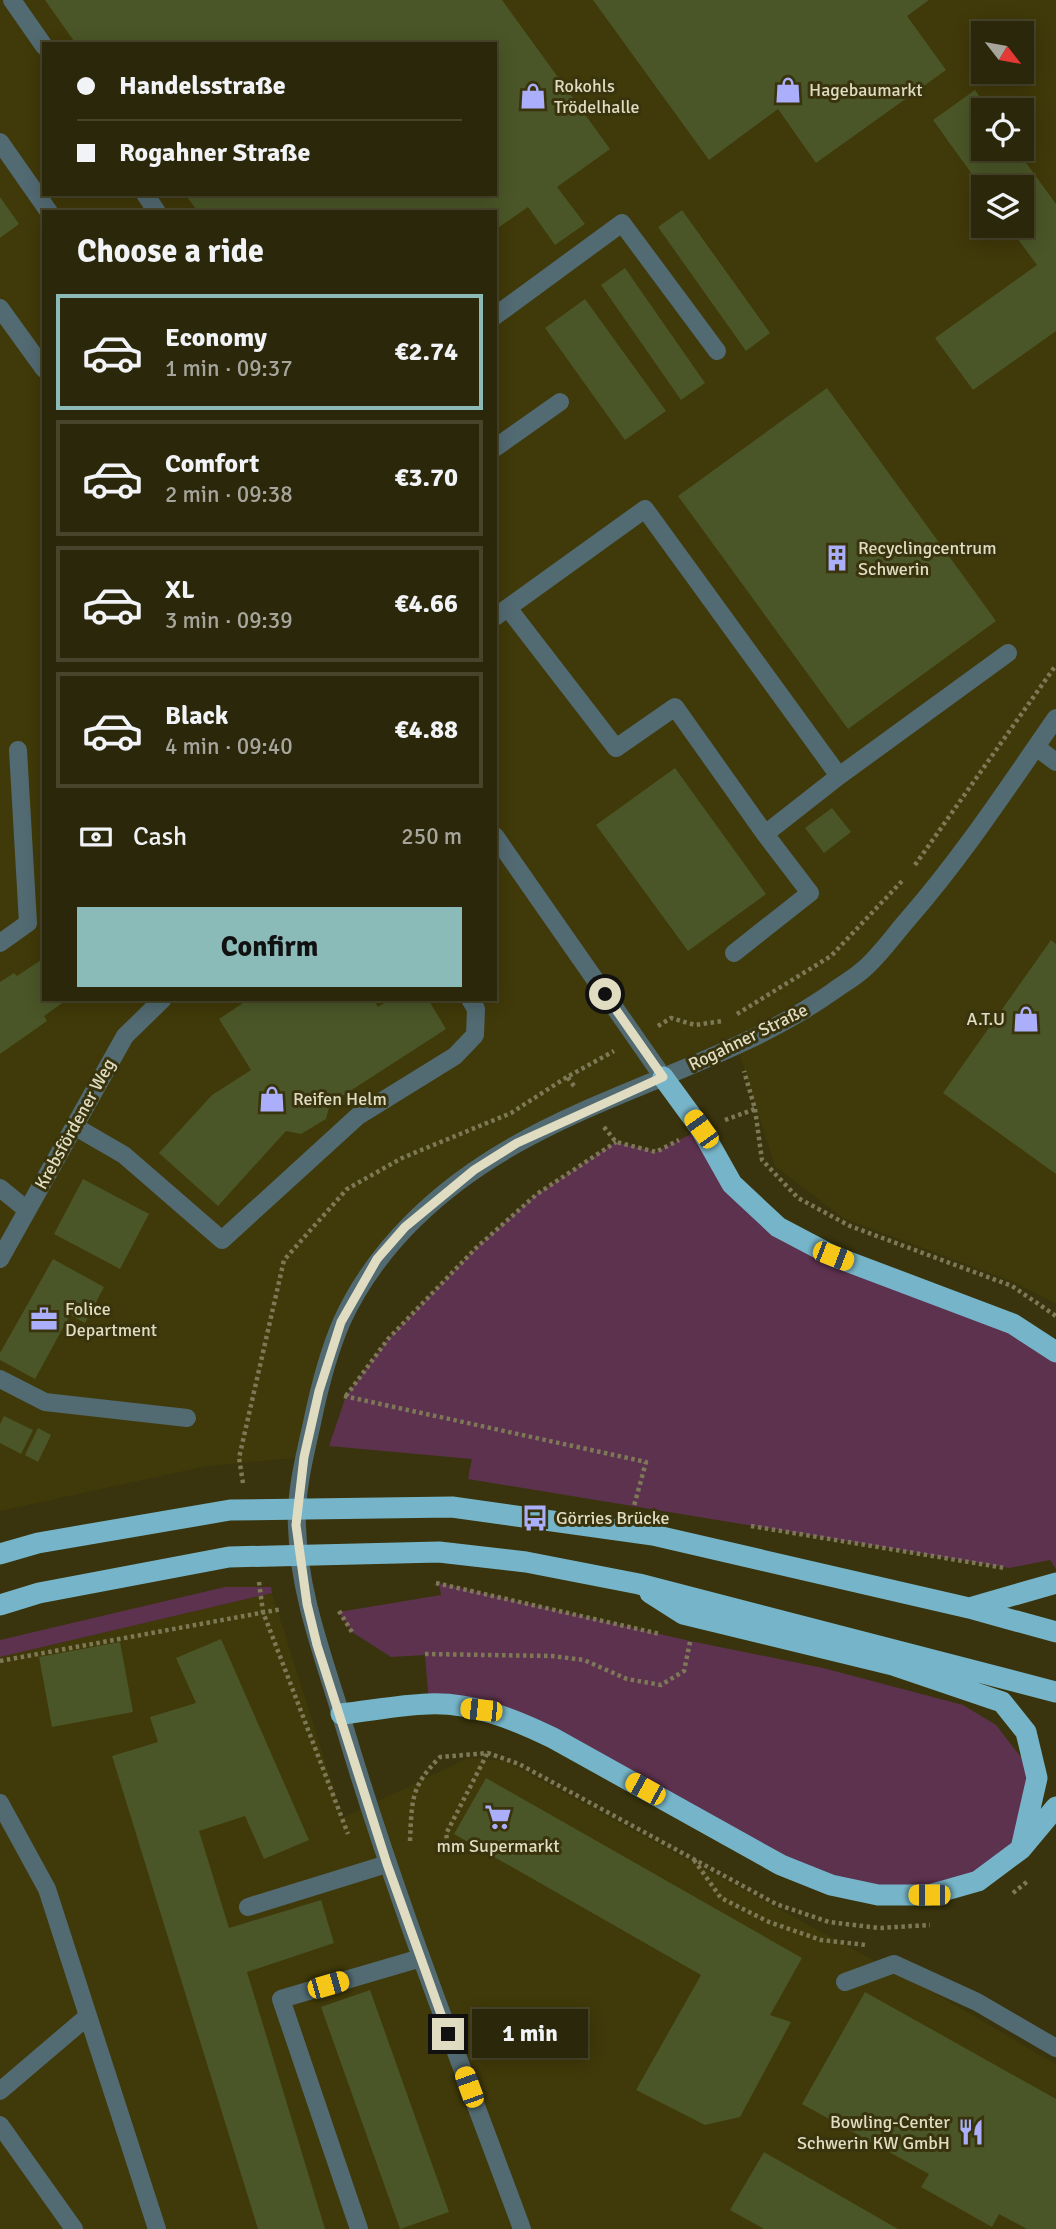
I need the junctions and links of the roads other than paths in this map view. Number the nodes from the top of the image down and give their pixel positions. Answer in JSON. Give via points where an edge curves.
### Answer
{"nodes":[{"id":1,"x":12,"y":0,"type":"edge"},
{"id":2,"x":42,"y":43,"type":"edge"},
{"id":3,"x":0,"y":142,"type":"edge"},
{"id":4,"x":48,"y":210,"type":"edge"},
{"id":5,"x":0,"y":308,"type":"edge"},
{"id":6,"x":497,"y":315,"type":"edge"},
{"id":7,"x":717,"y":351,"type":"dead end"},
{"id":8,"x":42,"y":366,"type":"edge"},
{"id":9,"x":560,"y":402,"type":"dead end"},
{"id":10,"x":497,"y":447,"type":"edge"},
{"id":11,"x":501,"y":612,"type":"edge"},
{"id":12,"x":1008,"y":653,"type":"dead end"},
{"id":13,"x":1056,"y":718,"type":"edge"},
{"id":14,"x":1036,"y":747,"type":"junction"},
{"id":15,"x":18,"y":750,"type":"dead end"},
{"id":16,"x":1056,"y":762,"type":"edge"},
{"id":17,"x":839,"y":776,"type":"junction"},
{"id":18,"x":765,"y":834,"type":"junction"},
{"id":19,"x":497,"y":839,"type":"edge"},
{"id":20,"x":0,"y":943,"type":"edge"},
{"id":21,"x":734,"y":953,"type":"dead end"},
{"id":22,"x":161,"y":1001,"type":"edge"},
{"id":23,"x":471,"y":1001,"type":"edge"},
{"id":24,"x":663,"y":1077,"type":"junction"},
{"id":25,"x":74,"y":1126,"type":"junction"},
{"id":26,"x":0,"y":1188,"type":"edge"},
{"id":27,"x":27,"y":1210,"type":"junction"},
{"id":28,"x":0,"y":1259,"type":"edge"},
{"id":29,"x":1056,"y":1352,"type":"edge"},
{"id":30,"x":0,"y":1379,"type":"edge"},
{"id":31,"x":187,"y":1418,"type":"dead end"},
{"id":32,"x":0,"y":1554,"type":"edge"},
{"id":33,"x":1056,"y":1583,"type":"edge"},
{"id":34,"x":639,"y":1584,"type":"junction"},
{"id":35,"x":0,"y":1605,"type":"edge"},
{"id":36,"x":969,"y":1608,"type":"junction"},
{"id":37,"x":1056,"y":1632,"type":"edge"},
{"id":38,"x":1056,"y":1692,"type":"edge"},
{"id":39,"x":341,"y":1714,"type":"junction"},
{"id":40,"x":0,"y":1803,"type":"edge"},
{"id":41,"x":1056,"y":1807,"type":"edge"},
{"id":42,"x":1021,"y":1849,"type":"junction"},
{"id":43,"x":387,"y":1864,"type":"junction"},
{"id":44,"x":248,"y":1907,"type":"dead end"},
{"id":45,"x":421,"y":1958,"type":"junction"},
{"id":46,"x":845,"y":1982,"type":"dead end"},
{"id":47,"x":88,"y":2016,"type":"junction"},
{"id":48,"x":1056,"y":2048,"type":"edge"},
{"id":49,"x":0,"y":2091,"type":"edge"},
{"id":50,"x":0,"y":2125,"type":"edge"},
{"id":51,"x":74,"y":2229,"type":"edge"},
{"id":52,"x":158,"y":2229,"type":"edge"},
{"id":53,"x":359,"y":2229,"type":"edge"},
{"id":54,"x":522,"y":2229,"type":"edge"}],
"edges":[{"from":1,"to":2,"type":"street"},
{"from":3,"to":4,"type":"street"},
{"from":5,"to":8,"type":"street"},
{"from":6,"to":7,"type":"street","via":[[622,223]]},
{"from":9,"to":10,"type":"street"},
{"from":11,"to":17,"type":"street","via":[[645,509]]},
{"from":11,"to":18,"type":"street","via":[[615,748],[675,707]]},
{"from":12,"to":17,"type":"street"},
{"from":13,"to":14,"type":"street","name":"Rogahner Straße"},
{"from":14,"to":16,"type":"street"},
{"from":14,"to":24,"type":"street","name":"Rogahner Straße","via":[[939,883],[865,969],[806,1010]]},
{"from":15,"to":20,"type":"street","via":[[29,923]]},
{"from":17,"to":18,"type":"street"},
{"from":18,"to":21,"type":"street","via":[[810,893]]},
{"from":19,"to":24,"type":"street"},
{"from":22,"to":25,"type":"street","name":"Krebsfördener Weg","via":[[125,1035]]},
{"from":23,"to":25,"type":"street","via":[[477,1009],[475,1035],[455,1056],[358,1116],[222,1240],[124,1155]]},
{"from":24,"to":29,"type":"highway","via":[[701,1129],[732,1184],[778,1227],[833,1256],[1013,1324]]},
{"from":24,"to":39,"type":"street","name":"Rogahner Straße","via":[[517,1143],[474,1170],[405,1227],[377,1259],[341,1322],[304,1457],[296,1525],[307,1604]]},
{"from":25,"to":27,"type":"street","name":"Krebsfördener Weg"},
{"from":26,"to":27,"type":"street"},
{"from":27,"to":28,"type":"street","name":"Krebsfördener Weg"},
{"from":30,"to":31,"type":"street","via":[[45,1402]]},
{"from":32,"to":36,"type":"highway","via":[[38,1543],[230,1510],[452,1507],[653,1535]]},
{"from":33,"to":36,"type":"highway"},
{"from":34,"to":35,"type":"highway","via":[[526,1562],[439,1552],[229,1557],[39,1593]]},
{"from":34,"to":38,"type":"highway"},
{"from":34,"to":42,"type":"highway","via":[[683,1614],[893,1665],[1002,1702],[1026,1732],[1037,1778]]},
{"from":36,"to":37,"type":"highway"},
{"from":39,"to":42,"type":"highway","via":[[429,1704],[481,1710],[518,1721],[781,1865],[831,1885],[878,1895],[929,1895],[978,1881]]},
{"from":39,"to":43,"type":"street","name":"Rogahner Straße"},
{"from":40,"to":47,"type":"street","via":[[47,1889]]},
{"from":41,"to":42,"type":"highway"},
{"from":43,"to":44,"type":"street"},
{"from":43,"to":45,"type":"street","name":"Rogahner Straße"},
{"from":45,"to":53,"type":"street","via":[[281,1999]]},
{"from":45,"to":54,"type":"street","name":"Rogahner Straße"},
{"from":46,"to":48,"type":"street","via":[[894,1964],[977,2001]]},
{"from":47,"to":49,"type":"street"},
{"from":47,"to":52,"type":"street"},
{"from":50,"to":51,"type":"street"}]}
